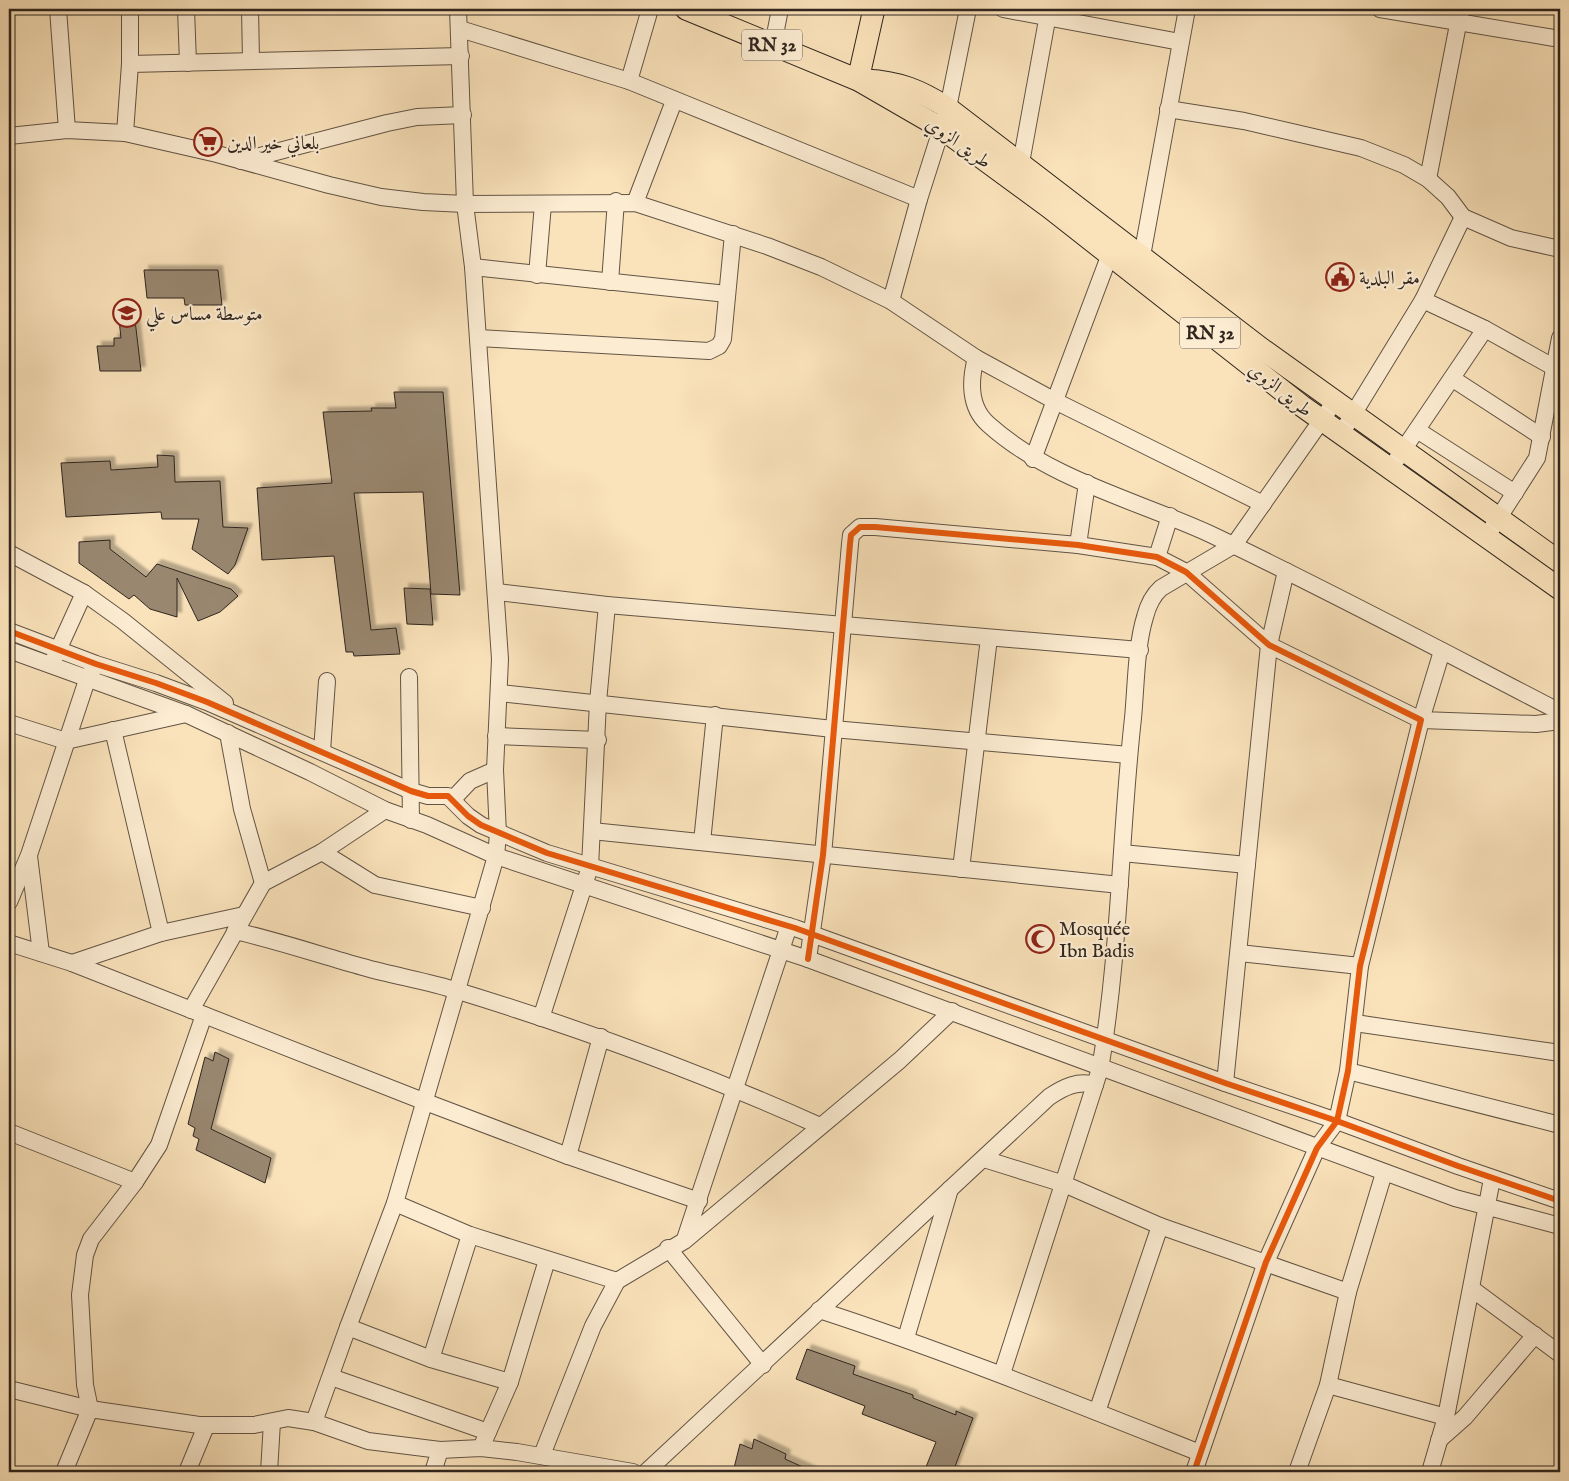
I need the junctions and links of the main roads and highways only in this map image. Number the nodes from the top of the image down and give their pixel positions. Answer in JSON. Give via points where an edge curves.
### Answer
{"nodes":[{"id":1,"x":686,"y":9,"type":"edge"},
{"id":2,"x":874,"y":9,"type":"edge"},
{"id":3,"x":858,"y":80,"type":"junction"},
{"id":4,"x":1140,"y":267,"type":"junction"},
{"id":5,"x":1492,"y":527,"type":"junction"},
{"id":6,"x":1560,"y":562,"type":"edge"},
{"id":7,"x":1560,"y":590,"type":"edge"}],
"edges":[{"from":1,"to":3,"type":"main road","name":"طريق الزوي","number":"RN 32"},
{"from":2,"to":3,"type":"main road"},
{"from":3,"to":4,"type":"main road","name":"طريق الزوي","number":"RN 32","via":[[892,82],[921,92],[944,118]]},
{"from":4,"to":5,"type":"main road","name":"طريق الزوي","number":"RN 32","via":[[1403,450]]},
{"from":4,"to":5,"type":"main road","name":"طريق الزوي","number":"RN 32","via":[[1321,420],[1390,469]]},
{"from":5,"to":6,"type":"main road","name":"طريق الزوي","number":"RN 32"},
{"from":5,"to":7,"type":"main road","name":"طريق الزوي","number":"RN 32"}]}
